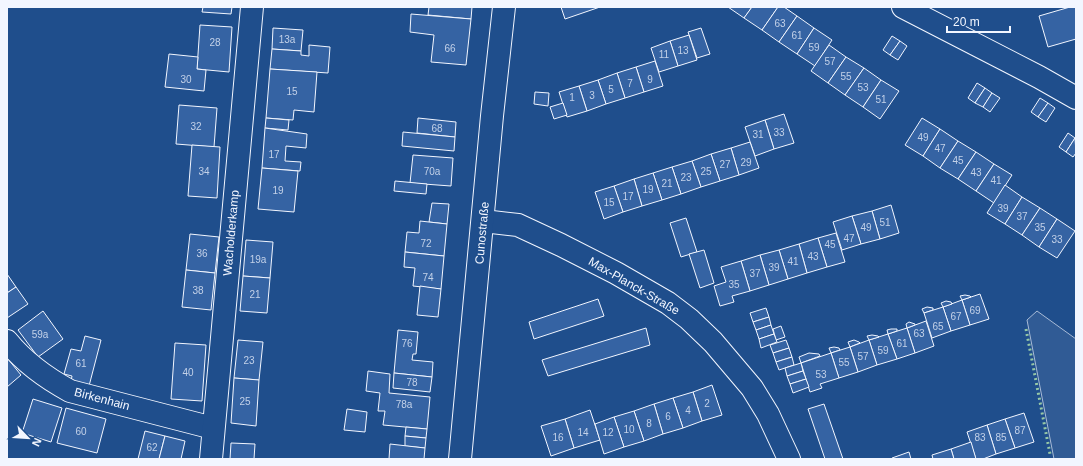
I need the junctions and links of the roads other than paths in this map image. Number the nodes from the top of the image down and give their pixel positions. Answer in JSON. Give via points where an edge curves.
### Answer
{"nodes":[{"id":1,"x":252,"y":7,"type":"edge"},
{"id":2,"x":504,"y":7,"type":"edge"},
{"id":3,"x":903,"y":7,"type":"edge"},
{"id":4,"x":1076,"y":98,"type":"edge"},
{"id":5,"x":483,"y":221,"type":"junction"},
{"id":6,"x":7,"y":341,"type":"edge"},
{"id":7,"x":213,"y":428,"type":"junction"},
{"id":8,"x":211,"y":459,"type":"edge"},
{"id":9,"x":460,"y":459,"type":"edge"},
{"id":10,"x":789,"y":459,"type":"edge"}],
"edges":[{"from":1,"to":7,"type":"street","name":"Wacholderkamp"},
{"from":2,"to":5,"type":"street","name":"Cunostraße"},
{"from":3,"to":4,"type":"street"},
{"from":5,"to":9,"type":"street","name":"Cunostraße"},
{"from":5,"to":10,"type":"street","name":"Max-Planck-Straße","via":[[518,225],[561,245],[668,303],[689,319],[713,342],[752,388],[768,414]]},
{"from":6,"to":7,"type":"street","name":"Birkenhain","via":[[49,380],[70,391]]},
{"from":7,"to":8,"type":"street","name":"Wacholderkamp"}]}
